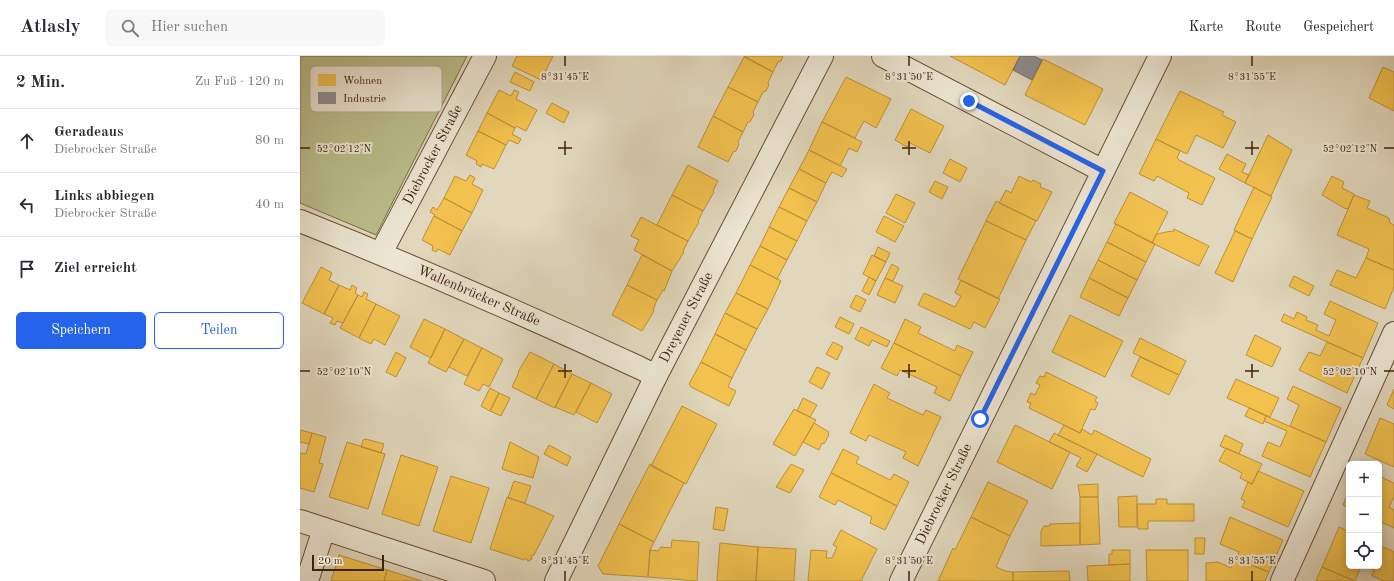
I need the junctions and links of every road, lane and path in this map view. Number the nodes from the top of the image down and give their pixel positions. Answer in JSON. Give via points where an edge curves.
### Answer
{"nodes":[{"id":1,"x":485,"y":56,"type":"edge"},
{"id":2,"x":822,"y":56,"type":"edge"},
{"id":3,"x":883,"y":56,"type":"edge"},
{"id":4,"x":1160,"y":56,"type":"edge"},
{"id":5,"x":1103,"y":171,"type":"junction"},
{"id":6,"x":300,"y":221,"type":"edge"},
{"id":7,"x":381,"y":253,"type":"junction"},
{"id":8,"x":1394,"y":333,"type":"edge"},
{"id":9,"x":656,"y":376,"type":"junction"},
{"id":10,"x":300,"y":521,"type":"edge"},
{"id":11,"x":324,"y":529,"type":"junction"},
{"id":12,"x":307,"y":581,"type":"edge"},
{"id":13,"x":484,"y":581,"type":"edge"},
{"id":14,"x":556,"y":581,"type":"edge"},
{"id":15,"x":901,"y":581,"type":"edge"},
{"id":16,"x":1282,"y":581,"type":"edge"}],
"edges":[{"from":1,"to":7,"type":"street","name":"Diebrocker Straße"},
{"from":2,"to":9,"type":"street","name":"Dreyener Straße"},
{"from":3,"to":5,"type":"street"},
{"from":4,"to":5,"type":"street","name":"Diebrocker Straße"},
{"from":5,"to":15,"type":"street","name":"Diebrocker Straße"},
{"from":6,"to":7,"type":"street","name":"Wallenbrücker Straße"},
{"from":7,"to":9,"type":"street","name":"Wallenbrücker Straße","via":[[514,310]]},
{"from":8,"to":16,"type":"street"},
{"from":9,"to":14,"type":"street","name":"Dreyener Straße"},
{"from":10,"to":11,"type":"street"},
{"from":11,"to":12,"type":"street"},
{"from":11,"to":13,"type":"street"}]}
